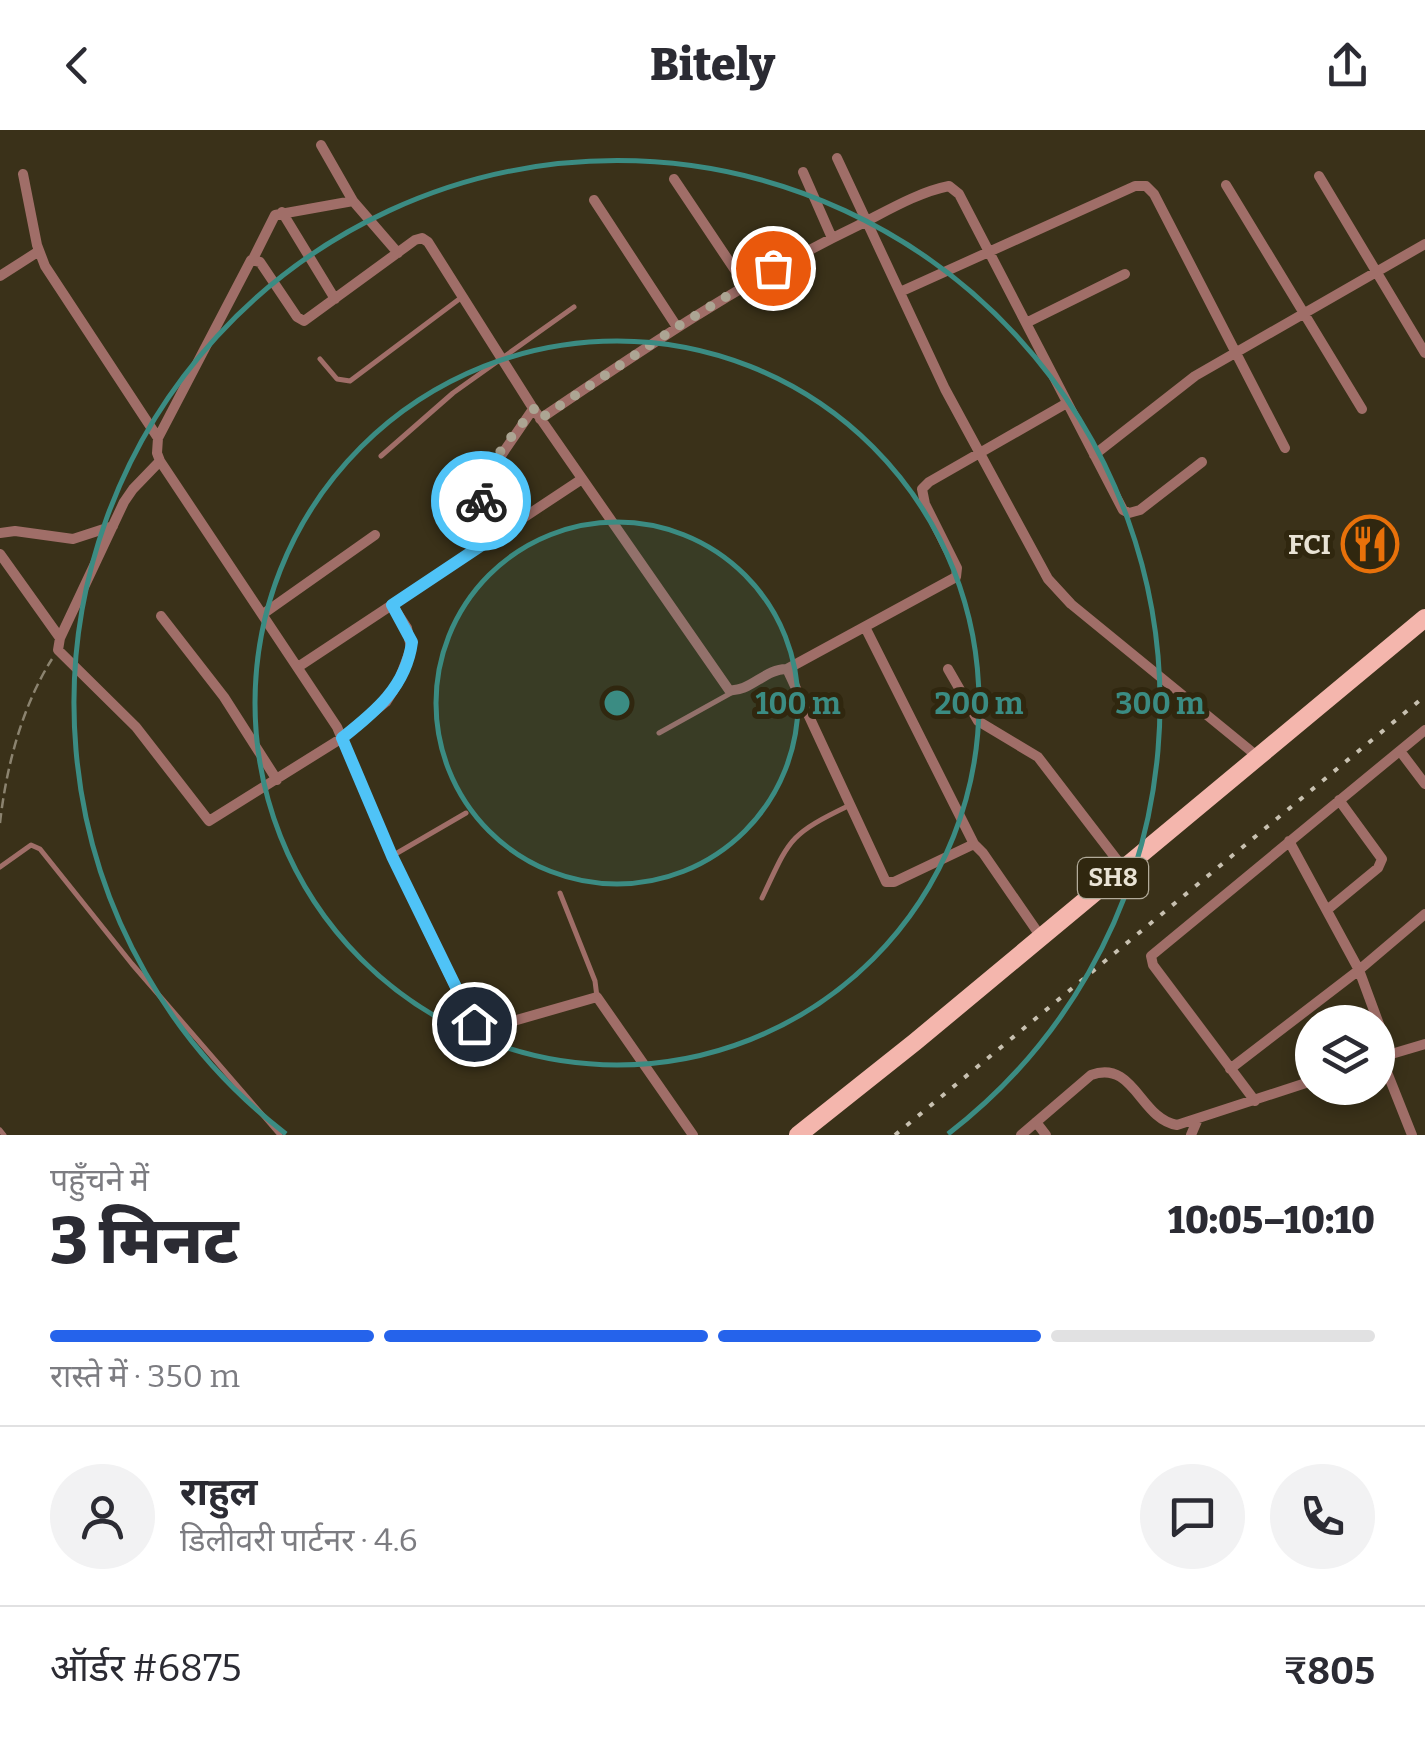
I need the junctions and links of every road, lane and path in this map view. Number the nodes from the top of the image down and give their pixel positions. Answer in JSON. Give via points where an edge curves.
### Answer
{"nodes":[{"id":1,"x":321,"y":145,"type":"dead end"},
{"id":2,"x":837,"y":158,"type":"dead end"},
{"id":3,"x":802,"y":172,"type":"dead end"},
{"id":4,"x":22,"y":174,"type":"dead end"},
{"id":5,"x":1319,"y":176,"type":"dead end"},
{"id":6,"x":674,"y":179,"type":"dead end"},
{"id":7,"x":1226,"y":185,"type":"dead end"},
{"id":8,"x":594,"y":200,"type":"dead end"},
{"id":9,"x":353,"y":201,"type":"junction"},
{"id":10,"x":282,"y":212,"type":"junction"},
{"id":11,"x":866,"y":221,"type":"junction"},
{"id":12,"x":832,"y":238,"type":"junction"},
{"id":13,"x":1425,"y":244,"type":"edge"},
{"id":14,"x":39,"y":251,"type":"junction"},
{"id":15,"x":398,"y":252,"type":"junction"},
{"id":16,"x":990,"y":252,"type":"junction"},
{"id":17,"x":253,"y":259,"type":"junction"},
{"id":18,"x":1377,"y":273,"type":"junction"},
{"id":19,"x":1125,"y":274,"type":"dead end"},
{"id":20,"x":0,"y":276,"type":"edge"},
{"id":21,"x":745,"y":285,"type":"junction"},
{"id":22,"x":900,"y":292,"type":"junction"},
{"id":23,"x":462,"y":296,"type":"junction"},
{"id":24,"x":335,"y":299,"type":"junction"},
{"id":25,"x":574,"y":307,"type":"dead end"},
{"id":26,"x":1305,"y":314,"type":"junction"},
{"id":27,"x":1026,"y":323,"type":"junction"},
{"id":28,"x":677,"y":327,"type":"junction"},
{"id":29,"x":1424,"y":348,"type":"edge"},
{"id":30,"x":1234,"y":354,"type":"junction"},
{"id":31,"x":501,"y":358,"type":"junction"},
{"id":32,"x":320,"y":359,"type":"dead end"},
{"id":33,"x":1067,"y":403,"type":"junction"},
{"id":34,"x":1362,"y":409,"type":"dead end"},
{"id":35,"x":537,"y":414,"type":"junction"},
{"id":36,"x":158,"y":438,"type":"junction"},
{"id":37,"x":1285,"y":448,"type":"dead end"},
{"id":38,"x":980,"y":454,"type":"junction"},
{"id":39,"x":1094,"y":455,"type":"junction"},
{"id":40,"x":381,"y":456,"type":"dead end"},
{"id":41,"x":160,"y":461,"type":"junction"},
{"id":42,"x":1202,"y":462,"type":"dead end"},
{"id":43,"x":582,"y":479,"type":"junction"},
{"id":44,"x":113,"y":526,"type":"junction"},
{"id":45,"x":0,"y":534,"type":"edge"},
{"id":46,"x":375,"y":535,"type":"dead end"},
{"id":47,"x":488,"y":541,"type":"junction"},
{"id":48,"x":0,"y":554,"type":"edge"},
{"id":49,"x":392,"y":605,"type":"junction"},
{"id":50,"x":262,"y":614,"type":"junction"},
{"id":51,"x":160,"y":616,"type":"dead end"},
{"id":52,"x":1425,"y":618,"type":"edge"},
{"id":53,"x":864,"y":627,"type":"junction"},
{"id":54,"x":59,"y":644,"type":"junction"},
{"id":55,"x":298,"y":667,"type":"junction"},
{"id":56,"x":787,"y":669,"type":"junction"},
{"id":57,"x":948,"y":669,"type":"dead end"},
{"id":58,"x":732,"y":692,"type":"junction"},
{"id":59,"x":1425,"y":730,"type":"edge"},
{"id":60,"x":659,"y":733,"type":"dead end"},
{"id":61,"x":342,"y":738,"type":"junction"},
{"id":62,"x":1400,"y":751,"type":"junction"},
{"id":63,"x":1257,"y":756,"type":"junction"},
{"id":64,"x":277,"y":780,"type":"junction"},
{"id":65,"x":1425,"y":784,"type":"edge"},
{"id":66,"x":1339,"y":800,"type":"junction"},
{"id":67,"x":850,"y":805,"type":"junction"},
{"id":68,"x":466,"y":813,"type":"dead end"},
{"id":69,"x":0,"y":823,"type":"edge"},
{"id":70,"x":1289,"y":841,"type":"junction"},
{"id":71,"x":974,"y":844,"type":"junction"},
{"id":72,"x":392,"y":856,"type":"junction"},
{"id":73,"x":0,"y":867,"type":"edge"},
{"id":74,"x":1124,"y":869,"type":"junction"},
{"id":75,"x":560,"y":893,"type":"dead end"},
{"id":76,"x":762,"y":898,"type":"dead end"},
{"id":77,"x":1327,"y":910,"type":"junction"},
{"id":78,"x":1425,"y":914,"type":"edge"},
{"id":79,"x":1041,"y":938,"type":"junction"},
{"id":80,"x":1359,"y":970,"type":"junction"},
{"id":81,"x":597,"y":997,"type":"junction"},
{"id":82,"x":1369,"y":1005,"type":"edge"},
{"id":83,"x":1425,"y":1044,"type":"edge"},
{"id":84,"x":1395,"y":1053,"type":"edge"},
{"id":85,"x":1230,"y":1068,"type":"junction"},
{"id":86,"x":1295,"y":1087,"type":"edge"},
{"id":87,"x":1395,"y":1089,"type":"edge"},
{"id":88,"x":1255,"y":1102,"type":"junction"},
{"id":89,"x":1197,"y":1121,"type":"junction"},
{"id":90,"x":1036,"y":1122,"type":"junction"},
{"id":91,"x":280,"y":1135,"type":"edge"},
{"id":92,"x":692,"y":1135,"type":"edge"},
{"id":93,"x":798,"y":1135,"type":"edge"},
{"id":94,"x":1021,"y":1135,"type":"edge"},
{"id":95,"x":1046,"y":1135,"type":"edge"},
{"id":96,"x":1191,"y":1135,"type":"edge"},
{"id":97,"x":1412,"y":1135,"type":"edge"}],
"edges":[{"from":1,"to":9,"type":"street"},
{"from":2,"to":11,"type":"street"},
{"from":3,"to":12,"type":"street"},
{"from":4,"to":14,"type":"street"},
{"from":5,"to":18,"type":"street"},
{"from":6,"to":21,"type":"street"},
{"from":7,"to":26,"type":"street"},
{"from":8,"to":28,"type":"street"},
{"from":9,"to":10,"type":"street"},
{"from":9,"to":15,"type":"street"},
{"from":10,"to":17,"type":"street"},
{"from":10,"to":24,"type":"street"},
{"from":11,"to":12,"type":"street"},
{"from":11,"to":16,"type":"street","via":[[949,186],[960,194]]},
{"from":11,"to":22,"type":"street"},
{"from":12,"to":21,"type":"street"},
{"from":13,"to":18,"type":"street"},
{"from":14,"to":20,"type":"street"},
{"from":14,"to":36,"type":"street"},
{"from":15,"to":23,"type":"street","via":[[425,240]]},
{"from":15,"to":24,"type":"street"},
{"from":16,"to":22,"type":"street"},
{"from":16,"to":27,"type":"street"},
{"from":16,"to":30,"type":"street","via":[[1146,186]]},
{"from":17,"to":24,"type":"street","via":[[301,321]]},
{"from":17,"to":36,"type":"street"},
{"from":18,"to":26,"type":"street"},
{"from":18,"to":29,"type":"street"},
{"from":19,"to":27,"type":"street"},
{"from":21,"to":28,"type":"street"},
{"from":22,"to":38,"type":"street"},
{"from":23,"to":31,"type":"street"},
{"from":23,"to":32,"type":"lane","via":[[350,381],[341,382]]},
{"from":25,"to":31,"type":"lane"},
{"from":26,"to":30,"type":"street"},
{"from":26,"to":34,"type":"street"},
{"from":27,"to":33,"type":"street"},
{"from":28,"to":35,"type":"street"},
{"from":30,"to":37,"type":"street"},
{"from":30,"to":39,"type":"street","via":[[1169,394]]},
{"from":31,"to":35,"type":"street"},
{"from":31,"to":40,"type":"lane"},
{"from":33,"to":38,"type":"street"},
{"from":33,"to":39,"type":"street"},
{"from":35,"to":43,"type":"street"},
{"from":35,"to":47,"type":"street","via":[[483,482]]},
{"from":36,"to":41,"type":"street"},
{"from":38,"to":53,"type":"street","via":[[929,482],[922,493],[956,577]]},
{"from":38,"to":63,"type":"street","via":[[1058,592]]},
{"from":39,"to":42,"type":"street","via":[[1129,513]]},
{"from":41,"to":44,"type":"street","via":[[132,489]]},
{"from":41,"to":50,"type":"street"},
{"from":43,"to":47,"type":"street"},
{"from":43,"to":58,"type":"street"},
{"from":44,"to":45,"type":"street","via":[[73,540]]},
{"from":44,"to":54,"type":"street"},
{"from":46,"to":50,"type":"street"},
{"from":47,"to":49,"type":"street"},
{"from":48,"to":54,"type":"street"},
{"from":49,"to":55,"type":"street"},
{"from":49,"to":61,"type":"street","via":[[412,642],[398,683],[386,702]]},
{"from":50,"to":55,"type":"street"},
{"from":51,"to":64,"type":"street","via":[[224,697]]},
{"from":52,"to":63,"type":"main road","number":"SH8"},
{"from":53,"to":56,"type":"street"},
{"from":53,"to":71,"type":"street"},
{"from":54,"to":64,"type":"street","via":[[136,727],[209,821]]},
{"from":54,"to":69,"type":"path","via":[[31,698]]},
{"from":55,"to":61,"type":"street"},
{"from":56,"to":58,"type":"street"},
{"from":56,"to":67,"type":"street"},
{"from":57,"to":74,"type":"street","via":[[978,720],[1038,756]]},
{"from":58,"to":60,"type":"lane"},
{"from":59,"to":62,"type":"street"},
{"from":61,"to":64,"type":"street"},
{"from":61,"to":72,"type":"street"},
{"from":62,"to":65,"type":"street"},
{"from":62,"to":66,"type":"street"},
{"from":63,"to":74,"type":"main road","number":"SH8"},
{"from":66,"to":70,"type":"street"},
{"from":66,"to":77,"type":"street","via":[[1382,859]]},
{"from":67,"to":71,"type":"street","via":[[888,883]]},
{"from":67,"to":76,"type":"lane","via":[[792,838]]},
{"from":68,"to":72,"type":"lane"},
{"from":70,"to":77,"type":"street"},
{"from":70,"to":85,"type":"street","via":[[1151,956]]},
{"from":71,"to":79,"type":"street"},
{"from":72,"to":81,"type":"street","via":[[474,1024],[489,1028]]},
{"from":73,"to":91,"type":"lane","via":[[26,847],[40,848]]},
{"from":74,"to":79,"type":"main road","number":"SH8"},
{"from":75,"to":81,"type":"lane"},
{"from":77,"to":80,"type":"street"},
{"from":78,"to":80,"type":"street"},
{"from":79,"to":93,"type":"main road","number":"SH8"},
{"from":80,"to":82,"type":"street"},
{"from":80,"to":85,"type":"street"},
{"from":81,"to":92,"type":"street"},
{"from":83,"to":84,"type":"street"},
{"from":85,"to":88,"type":"street"},
{"from":86,"to":88,"type":"street"},
{"from":87,"to":97,"type":"street"},
{"from":88,"to":89,"type":"street"},
{"from":89,"to":90,"type":"street","via":[[1163,1120],[1124,1077],[1102,1071]]},
{"from":89,"to":96,"type":"street"},
{"from":90,"to":94,"type":"street"},
{"from":90,"to":95,"type":"street"}]}
